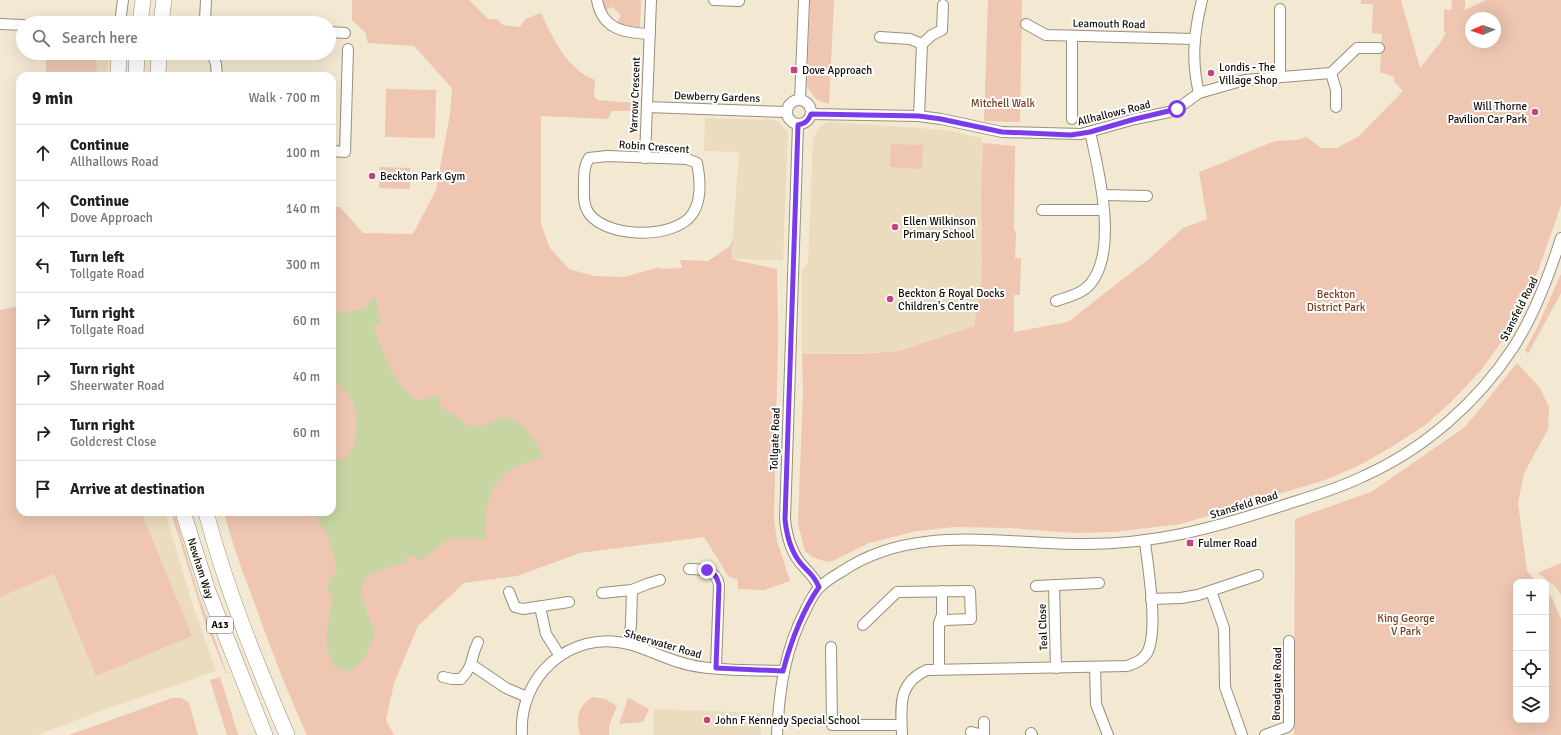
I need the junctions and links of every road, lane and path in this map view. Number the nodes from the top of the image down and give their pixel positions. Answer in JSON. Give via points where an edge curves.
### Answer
{"nodes":[{"id":1,"x":123,"y":0,"type":"edge"},
{"id":2,"x":143,"y":0,"type":"edge"},
{"id":3,"x":164,"y":0,"type":"edge"},
{"id":4,"x":206,"y":0,"type":"edge"},
{"id":5,"x":597,"y":0,"type":"edge"},
{"id":6,"x":651,"y":0,"type":"edge"},
{"id":7,"x":714,"y":0,"type":"edge"},
{"id":8,"x":804,"y":0,"type":"edge"},
{"id":9,"x":1202,"y":0,"type":"edge"},
{"id":10,"x":739,"y":1,"type":"edge"},
{"id":11,"x":943,"y":5,"type":"dead end"},
{"id":12,"x":1280,"y":9,"type":"dead end"},
{"id":13,"x":121,"y":16,"type":"edge"},
{"id":14,"x":141,"y":16,"type":"edge"},
{"id":15,"x":162,"y":16,"type":"edge"},
{"id":16,"x":205,"y":16,"type":"edge"},
{"id":17,"x":0,"y":24,"type":"edge"},
{"id":18,"x":1026,"y":24,"type":"dead end"},
{"id":19,"x":16,"y":25,"type":"edge"},
{"id":20,"x":336,"y":32,"type":"edge"},
{"id":21,"x":345,"y":33,"type":"dead end"},
{"id":22,"x":650,"y":34,"type":"junction"},
{"id":23,"x":1072,"y":36,"type":"junction"},
{"id":24,"x":880,"y":37,"type":"dead end"},
{"id":25,"x":1194,"y":39,"type":"junction"},
{"id":26,"x":922,"y":44,"type":"junction"},
{"id":27,"x":1379,"y":48,"type":"dead end"},
{"id":28,"x":348,"y":49,"type":"dead end"},
{"id":29,"x":119,"y":60,"type":"edge"},
{"id":30,"x":137,"y":60,"type":"edge"},
{"id":31,"x":159,"y":60,"type":"edge"},
{"id":32,"x":215,"y":60,"type":"edge"},
{"id":33,"x":118,"y":72,"type":"edge"},
{"id":34,"x":136,"y":72,"type":"edge"},
{"id":35,"x":158,"y":72,"type":"edge"},
{"id":36,"x":217,"y":72,"type":"edge"},
{"id":37,"x":1331,"y":73,"type":"junction"},
{"id":38,"x":1280,"y":77,"type":"junction"},
{"id":39,"x":1199,"y":93,"type":"junction"},
{"id":40,"x":800,"y":100,"type":"junction"},
{"id":41,"x":647,"y":107,"type":"junction"},
{"id":42,"x":1336,"y":107,"type":"dead end"},
{"id":43,"x":786,"y":112,"type":"junction"},
{"id":44,"x":811,"y":114,"type":"junction"},
{"id":45,"x":919,"y":116,"type":"junction"},
{"id":46,"x":1072,"y":119,"type":"dead end"},
{"id":47,"x":798,"y":125,"type":"junction"},
{"id":48,"x":1090,"y":132,"type":"junction"},
{"id":49,"x":336,"y":152,"type":"edge"},
{"id":50,"x":645,"y":158,"type":"junction"},
{"id":51,"x":1104,"y":195,"type":"junction"},
{"id":52,"x":1147,"y":196,"type":"dead end"},
{"id":53,"x":1042,"y":210,"type":"dead end"},
{"id":54,"x":1104,"y":210,"type":"junction"},
{"id":55,"x":1561,"y":238,"type":"edge"},
{"id":56,"x":1056,"y":301,"type":"dead end"},
{"id":57,"x":184,"y":516,"type":"edge"},
{"id":58,"x":207,"y":516,"type":"edge"},
{"id":59,"x":1145,"y":542,"type":"junction"},
{"id":60,"x":689,"y":569,"type":"dead end"},
{"id":61,"x":1258,"y":575,"type":"dead end"},
{"id":62,"x":660,"y":580,"type":"dead end"},
{"id":63,"x":1099,"y":583,"type":"dead end"},
{"id":64,"x":1054,"y":585,"type":"junction"},
{"id":65,"x":1036,"y":586,"type":"dead end"},
{"id":66,"x":819,"y":587,"type":"junction"},
{"id":67,"x":632,"y":590,"type":"junction"},
{"id":68,"x":942,"y":591,"type":"junction"},
{"id":69,"x":1211,"y":591,"type":"junction"},
{"id":70,"x":509,"y":592,"type":"dead end"},
{"id":71,"x":602,"y":593,"type":"dead end"},
{"id":72,"x":1151,"y":599,"type":"junction"},
{"id":73,"x":569,"y":602,"type":"dead end"},
{"id":74,"x":540,"y":607,"type":"junction"},
{"id":75,"x":939,"y":623,"type":"junction"},
{"id":76,"x":863,"y":625,"type":"dead end"},
{"id":77,"x":1290,"y":641,"type":"dead end"},
{"id":78,"x":478,"y":642,"type":"dead end"},
{"id":79,"x":628,"y":644,"type":"junction"},
{"id":80,"x":831,"y":647,"type":"dead end"},
{"id":81,"x":560,"y":656,"type":"junction"},
{"id":82,"x":472,"y":664,"type":"junction"},
{"id":83,"x":1095,"y":667,"type":"junction"},
{"id":84,"x":716,"y":668,"type":"junction"},
{"id":85,"x":1056,"y":668,"type":"junction"},
{"id":86,"x":939,"y":669,"type":"junction"},
{"id":87,"x":783,"y":671,"type":"junction"},
{"id":88,"x":442,"y":677,"type":"dead end"},
{"id":89,"x":527,"y":697,"type":"junction"},
{"id":90,"x":984,"y":722,"type":"dead end"},
{"id":91,"x":901,"y":724,"type":"junction"},
{"id":92,"x":971,"y":732,"type":"dead end"},
{"id":93,"x":265,"y":735,"type":"edge"},
{"id":94,"x":287,"y":735,"type":"edge"},
{"id":95,"x":522,"y":735,"type":"edge"},
{"id":96,"x":777,"y":735,"type":"edge"},
{"id":97,"x":902,"y":735,"type":"edge"},
{"id":98,"x":984,"y":735,"type":"edge"},
{"id":99,"x":1108,"y":735,"type":"edge"},
{"id":100,"x":1242,"y":735,"type":"edge"},
{"id":101,"x":1265,"y":735,"type":"edge"}],
"edges":[{"from":1,"to":13,"type":"street"},
{"from":2,"to":14,"type":"highway"},
{"from":3,"to":15,"type":"highway"},
{"from":4,"to":16,"type":"street"},
{"from":5,"to":22,"type":"street","via":[[599,12],[607,23],[631,33]]},
{"from":6,"to":22,"type":"street","name":"Yarrow Crescent"},
{"from":7,"to":10,"type":"street"},
{"from":8,"to":40,"type":"street"},
{"from":9,"to":25,"type":"street"},
{"from":11,"to":26,"type":"street","via":[[942,30]]},
{"from":12,"to":38,"type":"street"},
{"from":17,"to":19,"type":"street"},
{"from":18,"to":23,"type":"street","name":"Leamouth Road","via":[[1046,35]]},
{"from":20,"to":21,"type":"street"},
{"from":22,"to":41,"type":"street","name":"Yarrow Crescent"},
{"from":23,"to":25,"type":"street","name":"Leamouth Road"},
{"from":23,"to":46,"type":"street"},
{"from":24,"to":26,"type":"street","via":[[910,39]]},
{"from":25,"to":39,"type":"street","via":[[1194,69]]},
{"from":26,"to":45,"type":"street"},
{"from":27,"to":37,"type":"street","via":[[1357,48]]},
{"from":28,"to":49,"type":"street","via":[[345,152]]},
{"from":29,"to":33,"type":"highway"},
{"from":30,"to":34,"type":"highway"},
{"from":31,"to":35,"type":"highway"},
{"from":32,"to":36,"type":"street"},
{"from":37,"to":38,"type":"street","name":"Allhallows Road"},
{"from":37,"to":42,"type":"street","via":[[1336,90]]},
{"from":38,"to":39,"type":"street","name":"Allhallows Road","via":[[1245,80]]},
{"from":39,"to":48,"type":"street","name":"Allhallows Road","via":[[1177,109]]},
{"from":40,"to":43,"type":"street","via":[[788,105]]},
{"from":40,"to":44,"type":"street","via":[[810,107]]},
{"from":41,"to":43,"type":"street","name":"Dewberry Gardens"},
{"from":41,"to":50,"type":"street","name":"Yarrow Crescent"},
{"from":43,"to":47,"type":"street","via":[[792,123]]},
{"from":44,"to":45,"type":"street"},
{"from":44,"to":47,"type":"street","via":[[809,119]]},
{"from":45,"to":48,"type":"street","name":"Allhallows Road","via":[[1016,133],[1071,135]]},
{"from":47,"to":66,"type":"street","name":"Tollgate Road","via":[[785,520],[794,555],[815,577]]},
{"from":48,"to":51,"type":"street"},
{"from":50,"to":50,"type":"street","name":"Robin Crescent","via":[[687,159],[697,163],[698,202],[693,214],[685,222],[664,231],[642,232],[610,228],[594,218],[586,209],[584,197],[584,165],[589,158]]},
{"from":51,"to":52,"type":"street"},
{"from":51,"to":54,"type":"street"},
{"from":53,"to":54,"type":"street"},
{"from":54,"to":56,"type":"street","via":[[1104,256],[1095,278],[1084,289]]},
{"from":55,"to":59,"type":"street","name":"Stansfeld Road","via":[[1530,319],[1513,348],[1458,413],[1414,448],[1364,476],[1338,487],[1187,534]]},
{"from":57,"to":93,"type":"highway","name":"Newham Way","number":"A13","via":[[208,591]]},
{"from":58,"to":94,"type":"highway","name":"Newham Way","number":"A13","via":[[256,664]]},
{"from":59,"to":66,"type":"street","name":"Stansfeld Road","via":[[1083,544],[974,540],[906,544],[878,551],[854,562]]},
{"from":59,"to":72,"type":"street"},
{"from":60,"to":84,"type":"street","via":[[707,570],[718,578]]},
{"from":61,"to":69,"type":"street"},
{"from":62,"to":67,"type":"street"},
{"from":63,"to":64,"type":"street"},
{"from":64,"to":65,"type":"street"},
{"from":64,"to":85,"type":"street","name":"Teal Close"},
{"from":66,"to":87,"type":"street","via":[[791,640]]},
{"from":67,"to":71,"type":"street"},
{"from":67,"to":79,"type":"street"},
{"from":68,"to":75,"type":"street","via":[[942,615]]},
{"from":68,"to":75,"type":"street","via":[[970,591],[971,619],[946,620]]},
{"from":68,"to":76,"type":"street","via":[[897,592]]},
{"from":69,"to":72,"type":"street","via":[[1181,598]]},
{"from":69,"to":100,"type":"street","via":[[1224,628],[1225,687]]},
{"from":70,"to":74,"type":"street","via":[[515,607]]},
{"from":72,"to":83,"type":"street","via":[[1152,635],[1142,659],[1127,666]]},
{"from":73,"to":74,"type":"street"},
{"from":74,"to":81,"type":"street","via":[[546,634]]},
{"from":75,"to":86,"type":"street"},
{"from":77,"to":101,"type":"street","name":"Broadgate Road","via":[[1289,724],[1287,728]]},
{"from":78,"to":82,"type":"street"},
{"from":79,"to":81,"type":"street","name":"Sheerwater Road","via":[[594,642]]},
{"from":79,"to":84,"type":"street","name":"Sheerwater Road","via":[[685,664]]},
{"from":80,"to":91,"type":"street","via":[[832,725]]},
{"from":81,"to":89,"type":"street","name":"Sheerwater Road","via":[[542,670]]},
{"from":82,"to":88,"type":"street","via":[[461,679]]},
{"from":82,"to":89,"type":"street","via":[[506,688]]},
{"from":83,"to":85,"type":"street"},
{"from":83,"to":99,"type":"street","via":[[1096,704]]},
{"from":84,"to":87,"type":"street","name":"Sheerwater Road"},
{"from":85,"to":86,"type":"street"},
{"from":86,"to":91,"type":"street","via":[[922,672],[910,682],[901,703]]},
{"from":87,"to":96,"type":"street"},
{"from":89,"to":95,"type":"street","name":"Sheerwater Road","via":[[522,718]]},
{"from":90,"to":98,"type":"street"},
{"from":91,"to":97,"type":"street"},
{"from":92,"to":98,"type":"street"}]}
